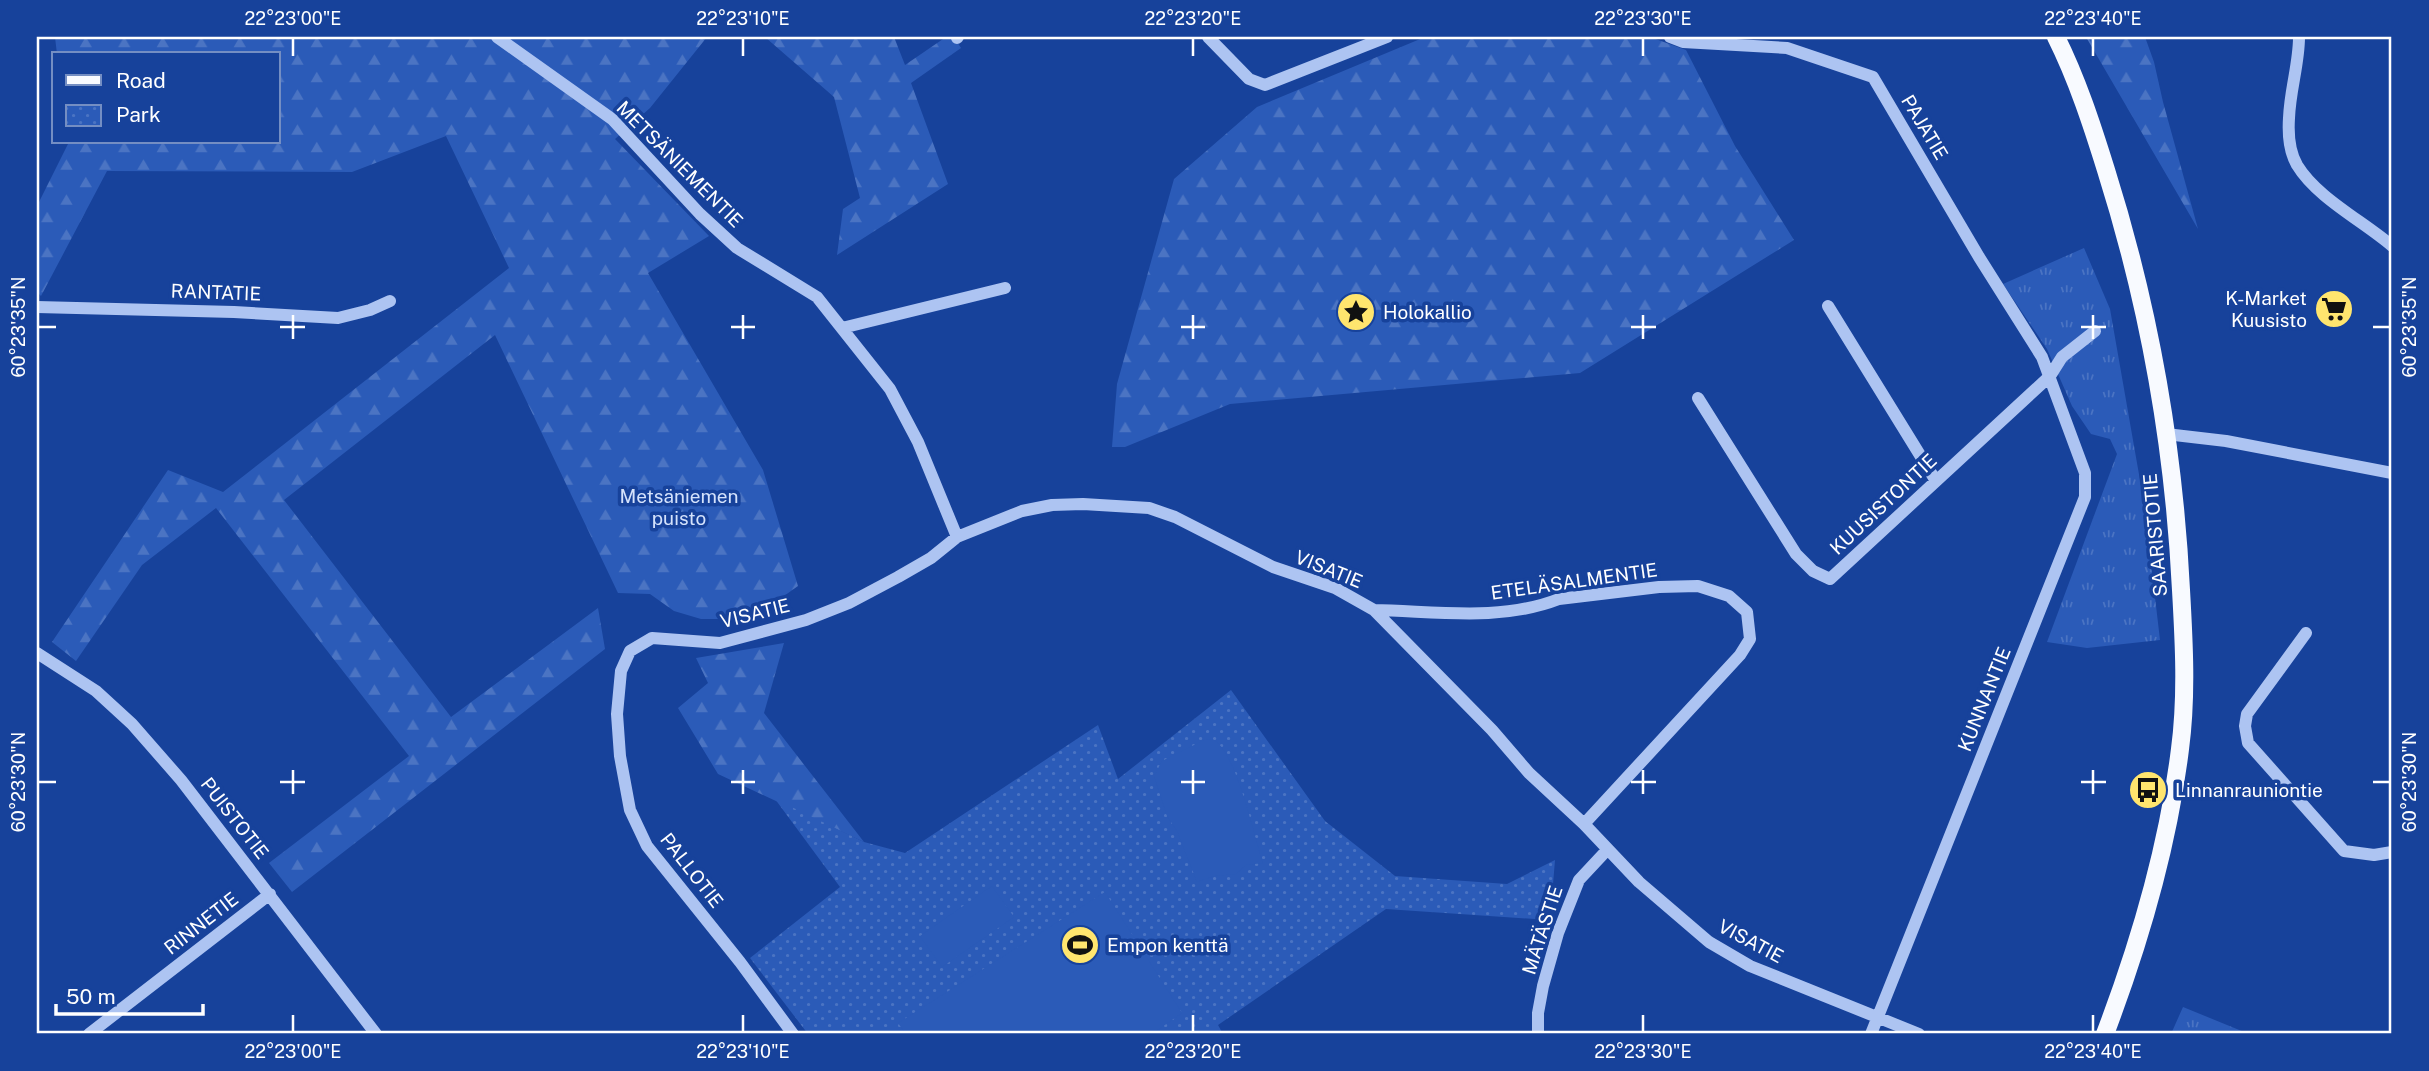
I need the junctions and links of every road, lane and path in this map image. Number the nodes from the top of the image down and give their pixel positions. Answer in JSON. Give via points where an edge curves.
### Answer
{"nodes":[{"id":1,"x":497,"y":37,"type":"edge"},
{"id":2,"x":1209,"y":37,"type":"edge"},
{"id":3,"x":1387,"y":37,"type":"edge"},
{"id":4,"x":1670,"y":37,"type":"edge"},
{"id":5,"x":2056,"y":37,"type":"edge"},
{"id":6,"x":2299,"y":37,"type":"edge"},
{"id":7,"x":2392,"y":246,"type":"edge"},
{"id":8,"x":1005,"y":288,"type":"dead end"},
{"id":9,"x":390,"y":301,"type":"dead end"},
{"id":10,"x":1828,"y":306,"type":"dead end"},
{"id":11,"x":37,"y":307,"type":"edge"},
{"id":12,"x":842,"y":328,"type":"junction"},
{"id":13,"x":2095,"y":331,"type":"dead end"},
{"id":14,"x":2050,"y":376,"type":"junction"},
{"id":15,"x":1698,"y":398,"type":"dead end"},
{"id":16,"x":2166,"y":434,"type":"junction"},
{"id":17,"x":2392,"y":473,"type":"edge"},
{"id":18,"x":1936,"y":481,"type":"junction"},
{"id":19,"x":957,"y":537,"type":"junction"},
{"id":20,"x":1374,"y":610,"type":"junction"},
{"id":21,"x":2306,"y":634,"type":"dead end"},
{"id":22,"x":652,"y":638,"type":"joint"},
{"id":23,"x":37,"y":653,"type":"edge"},
{"id":24,"x":1584,"y":824,"type":"junction"},
{"id":25,"x":1607,"y":850,"type":"junction"},
{"id":26,"x":2392,"y":852,"type":"edge"},
{"id":27,"x":270,"y":894,"type":"junction"},
{"id":28,"x":1878,"y":1018,"type":"junction"},
{"id":29,"x":89,"y":1034,"type":"edge"},
{"id":30,"x":376,"y":1034,"type":"edge"},
{"id":31,"x":793,"y":1034,"type":"edge"},
{"id":32,"x":1538,"y":1034,"type":"edge"},
{"id":33,"x":1871,"y":1034,"type":"edge"},
{"id":34,"x":1919,"y":1034,"type":"edge"},
{"id":35,"x":2105,"y":1034,"type":"edge"}],
"edges":[{"from":1,"to":12,"type":"street","name":"METSÄNIEMENTIE","via":[[612,119],[737,248],[817,297]]},
{"from":2,"to":3,"type":"street","via":[[1249,79],[1265,85]]},
{"from":4,"to":14,"type":"street","name":"PAJATIE","via":[[1683,42],[1787,48],[1873,77]]},
{"from":5,"to":16,"type":"main road","name":"SAARISTOTIE","via":[[2088,113],[2125,231],[2149,332]]},
{"from":6,"to":7,"type":"street","via":[[2289,113],[2296,163],[2309,180]]},
{"from":8,"to":12,"type":"street"},
{"from":9,"to":11,"type":"street","name":"RANTATIE","via":[[338,318]]},
{"from":10,"to":18,"type":"street"},
{"from":12,"to":19,"type":"street","name":"METSÄNIEMENTIE","via":[[890,389],[918,442]]},
{"from":13,"to":14,"type":"street","name":"KUUSISTONTIE","via":[[2062,357]]},
{"from":14,"to":18,"type":"street","name":"KUUSISTONTIE"},
{"from":14,"to":28,"type":"street","name":"KUNNANTIE","via":[[2085,473],[2085,497]]},
{"from":15,"to":18,"type":"street","name":"KUUSISTONTIE","via":[[1796,554],[1830,579]]},
{"from":16,"to":17,"type":"street"},
{"from":16,"to":35,"type":"main road","name":"SAARISTOTIE","via":[[2183,626],[2181,746],[2163,850],[2132,962]]},
{"from":19,"to":20,"type":"street","name":"VISATIE","via":[[1022,511],[1052,505],[1149,508],[1273,567],[1335,588]]},
{"from":19,"to":22,"type":"street","name":"VISATIE","via":[[898,577],[806,620],[720,643]]},
{"from":20,"to":24,"type":"street","name":"VISATIE","via":[[1529,773]]},
{"from":20,"to":24,"type":"street","name":"ETELÄSALMENTIE","via":[[1483,613],[1559,599],[1698,586],[1729,596],[1747,611],[1751,639],[1740,655]]},
{"from":21,"to":26,"type":"street","via":[[2247,714],[2248,743],[2344,851]]},
{"from":22,"to":31,"type":"street","name":"PALLOTIE","via":[[630,651],[621,671],[617,724],[630,810],[647,846]]},
{"from":23,"to":27,"type":"street","name":"PUISTOTIE","via":[[96,691],[132,723]]},
{"from":24,"to":25,"type":"street","name":"VISATIE"},
{"from":25,"to":28,"type":"street","name":"VISATIE","via":[[1709,942],[1750,965]]},
{"from":25,"to":32,"type":"street","name":"MÄTÄSTIE","via":[[1578,880],[1558,933],[1543,986]]},
{"from":27,"to":29,"type":"street","name":"RINNETIE"},
{"from":27,"to":30,"type":"street","name":"PUISTOTIE"},
{"from":28,"to":33,"type":"street","name":"KUNNANTIE"},
{"from":28,"to":34,"type":"street","name":"VISATIE"}]}
